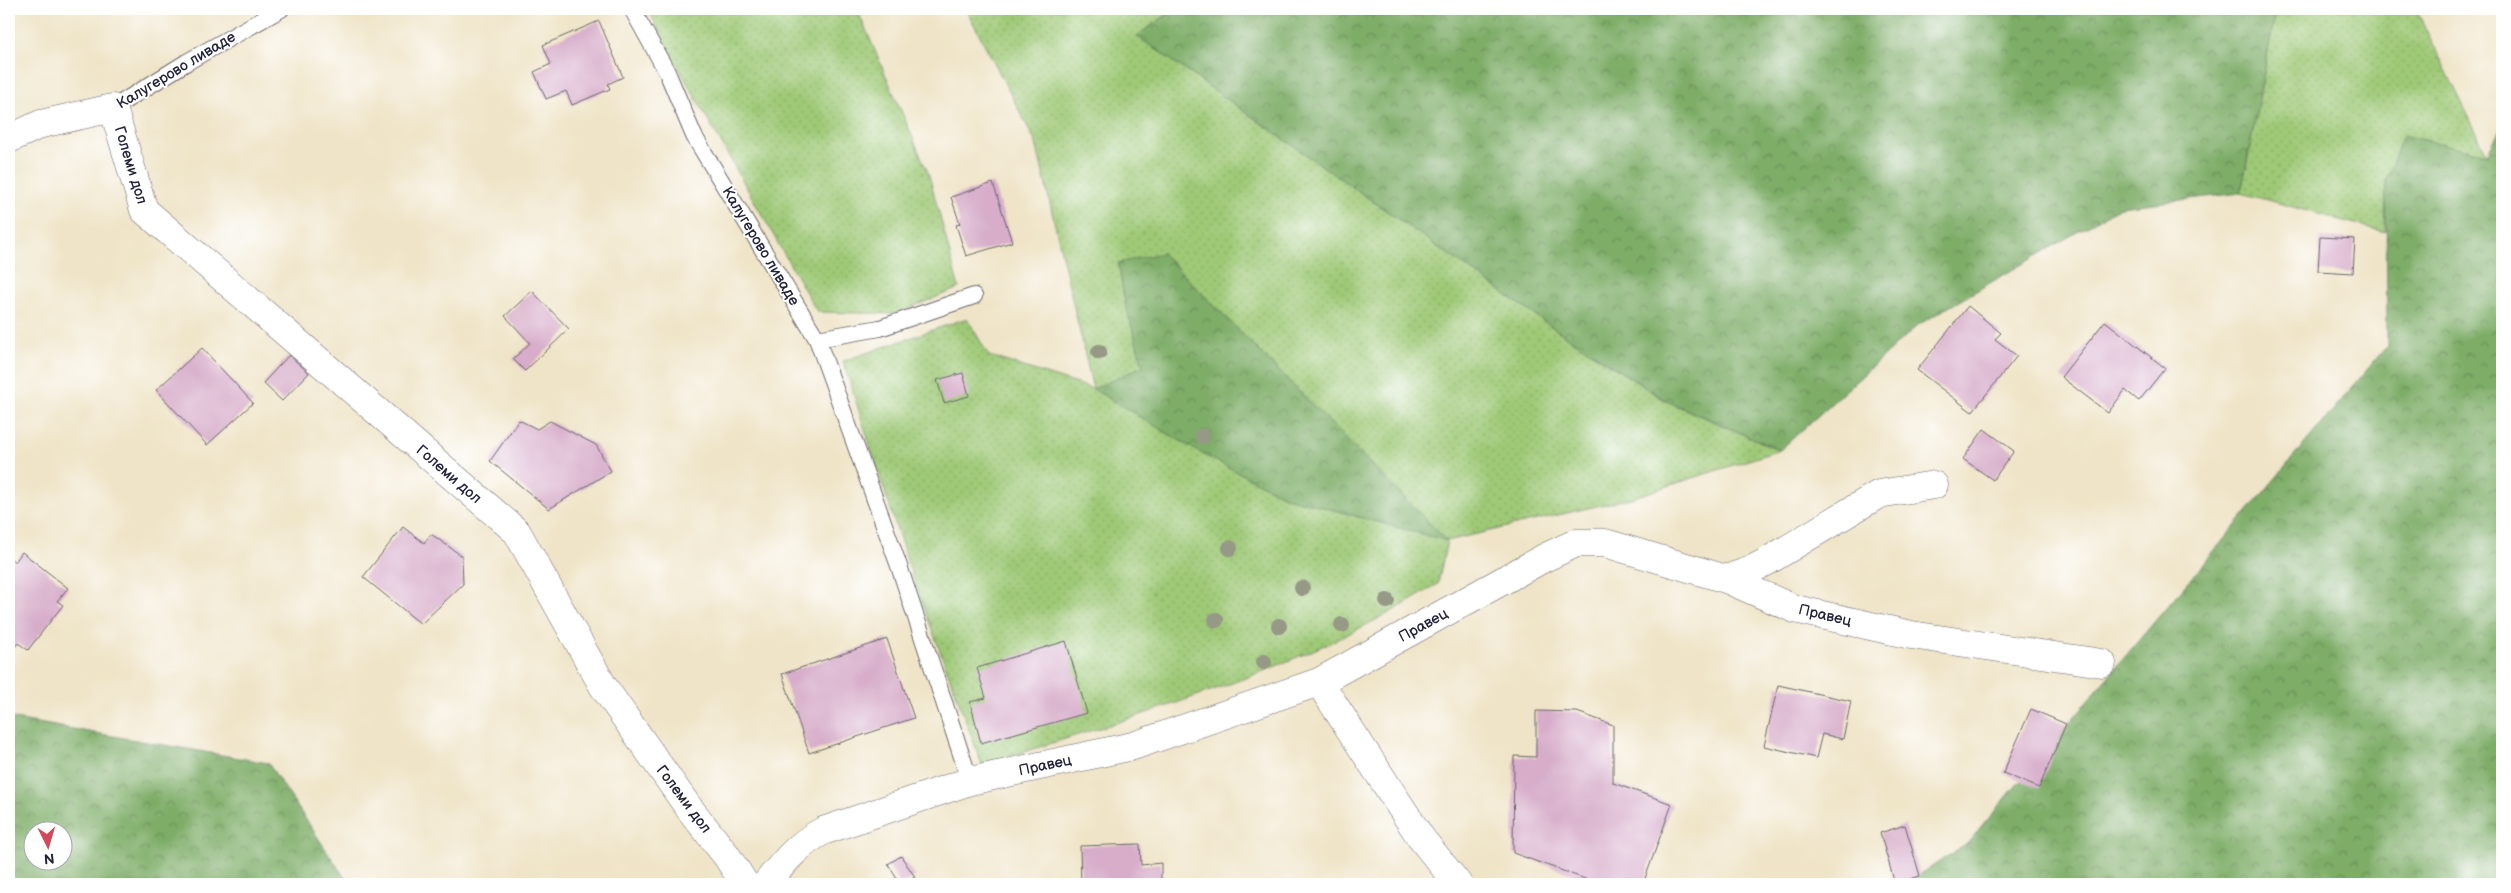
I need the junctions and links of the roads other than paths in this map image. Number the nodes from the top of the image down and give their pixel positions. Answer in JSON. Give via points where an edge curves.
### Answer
{"nodes":[{"id":1,"x":281,"y":9,"type":"edge"},
{"id":2,"x":632,"y":9,"type":"edge"},
{"id":3,"x":113,"y":108,"type":"junction"},
{"id":4,"x":9,"y":139,"type":"edge"},
{"id":5,"x":974,"y":296,"type":"dead end"},
{"id":6,"x":817,"y":339,"type":"junction"},
{"id":7,"x":1934,"y":485,"type":"dead end"},
{"id":8,"x":1726,"y":579,"type":"junction"},
{"id":9,"x":2102,"y":663,"type":"dead end"},
{"id":10,"x":1319,"y":682,"type":"junction"},
{"id":11,"x":970,"y":781,"type":"junction"},
{"id":12,"x":745,"y":884,"type":"edge"},
{"id":13,"x":766,"y":884,"type":"edge"},
{"id":14,"x":1458,"y":884,"type":"edge"}],
"edges":[{"from":1,"to":3,"type":"lane","name":"Калугерово ливаде"},
{"from":2,"to":6,"type":"lane","name":"Калугерово ливаде","via":[[667,72],[694,136]]},
{"from":3,"to":4,"type":"street","name":"Калугерово ливаде","via":[[41,124]]},
{"from":3,"to":12,"type":"street","name":"Големи дол","via":[[144,210],[517,532],[603,686]]},
{"from":5,"to":6,"type":"lane","via":[[880,328]]},
{"from":6,"to":11,"type":"lane","name":"Калугерово ливаде","via":[[899,566]]},
{"from":7,"to":8,"type":"street","via":[[1878,494],[1766,562]]},
{"from":8,"to":9,"type":"street","name":"Правец","via":[[1795,609],[1910,635]]},
{"from":8,"to":10,"type":"street","name":"Правец","via":[[1605,543],[1576,543]]},
{"from":10,"to":11,"type":"street","name":"Правец","via":[[1132,746]]},
{"from":10,"to":14,"type":"street","via":[[1421,838]]},
{"from":11,"to":13,"type":"street","name":"Правец","via":[[823,831],[806,840]]}]}
